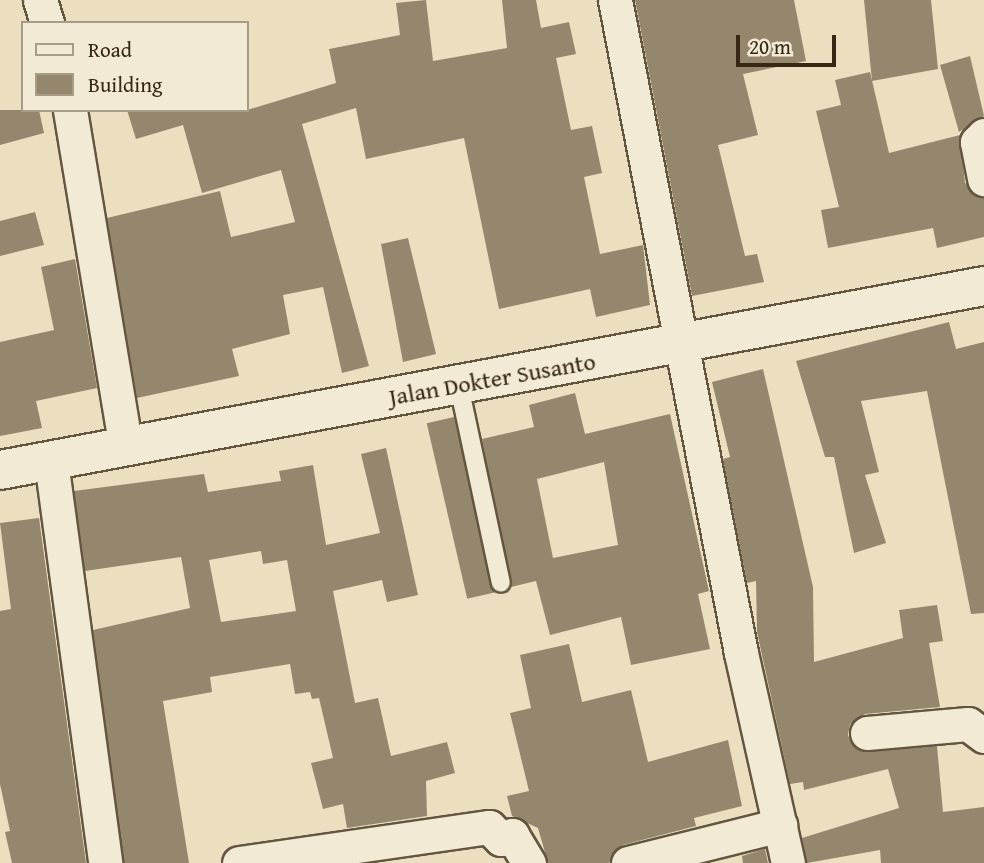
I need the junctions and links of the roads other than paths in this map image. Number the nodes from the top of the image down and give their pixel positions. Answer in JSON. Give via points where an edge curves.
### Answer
{"nodes":[{"id":1,"x":40,"y":0,"type":"edge"},
{"id":2,"x":615,"y":0,"type":"edge"},
{"id":3,"x":46,"y":21,"type":"edge"},
{"id":4,"x":70,"y":112,"type":"edge"},
{"id":5,"x":984,"y":135,"type":"edge"},
{"id":6,"x":984,"y":179,"type":"edge"},
{"id":7,"x":984,"y":286,"type":"edge"},
{"id":8,"x":680,"y":345,"type":"junction"},
{"id":9,"x":459,"y":386,"type":"junction"},
{"id":10,"x":126,"y":447,"type":"junction"},
{"id":11,"x":51,"y":461,"type":"junction"},
{"id":12,"x":0,"y":470,"type":"edge"},
{"id":13,"x":500,"y":583,"type":"dead end"},
{"id":14,"x":867,"y":733,"type":"dead end"},
{"id":15,"x":984,"y":736,"type":"edge"},
{"id":16,"x":780,"y":825,"type":"junction"},
{"id":17,"x":105,"y":863,"type":"edge"},
{"id":18,"x":239,"y":863,"type":"edge"},
{"id":19,"x":529,"y":863,"type":"edge"},
{"id":20,"x":628,"y":863,"type":"edge"},
{"id":21,"x":788,"y":863,"type":"edge"}],
"edges":[{"from":1,"to":3,"type":"street"},
{"from":2,"to":8,"type":"street"},
{"from":4,"to":10,"type":"street"},
{"from":5,"to":6,"type":"street","via":[[977,142]]},
{"from":7,"to":8,"type":"main road","name":"Jalan Dokter Susanto"},
{"from":8,"to":9,"type":"main road","name":"Jalan Dokter Susanto"},
{"from":8,"to":16,"type":"street"},
{"from":9,"to":10,"type":"main road","name":"Jalan Dokter Susanto"},
{"from":9,"to":13,"type":"lane"},
{"from":10,"to":11,"type":"main road","name":"Jalan Dokter Susanto"},
{"from":11,"to":12,"type":"main road","name":"Jalan Dokter Susanto"},
{"from":11,"to":17,"type":"street"},
{"from":14,"to":15,"type":"street","via":[[968,724]]},
{"from":16,"to":20,"type":"street"},
{"from":16,"to":21,"type":"street"},
{"from":18,"to":19,"type":"street","via":[[489,827],[501,839],[512,835]]}]}
